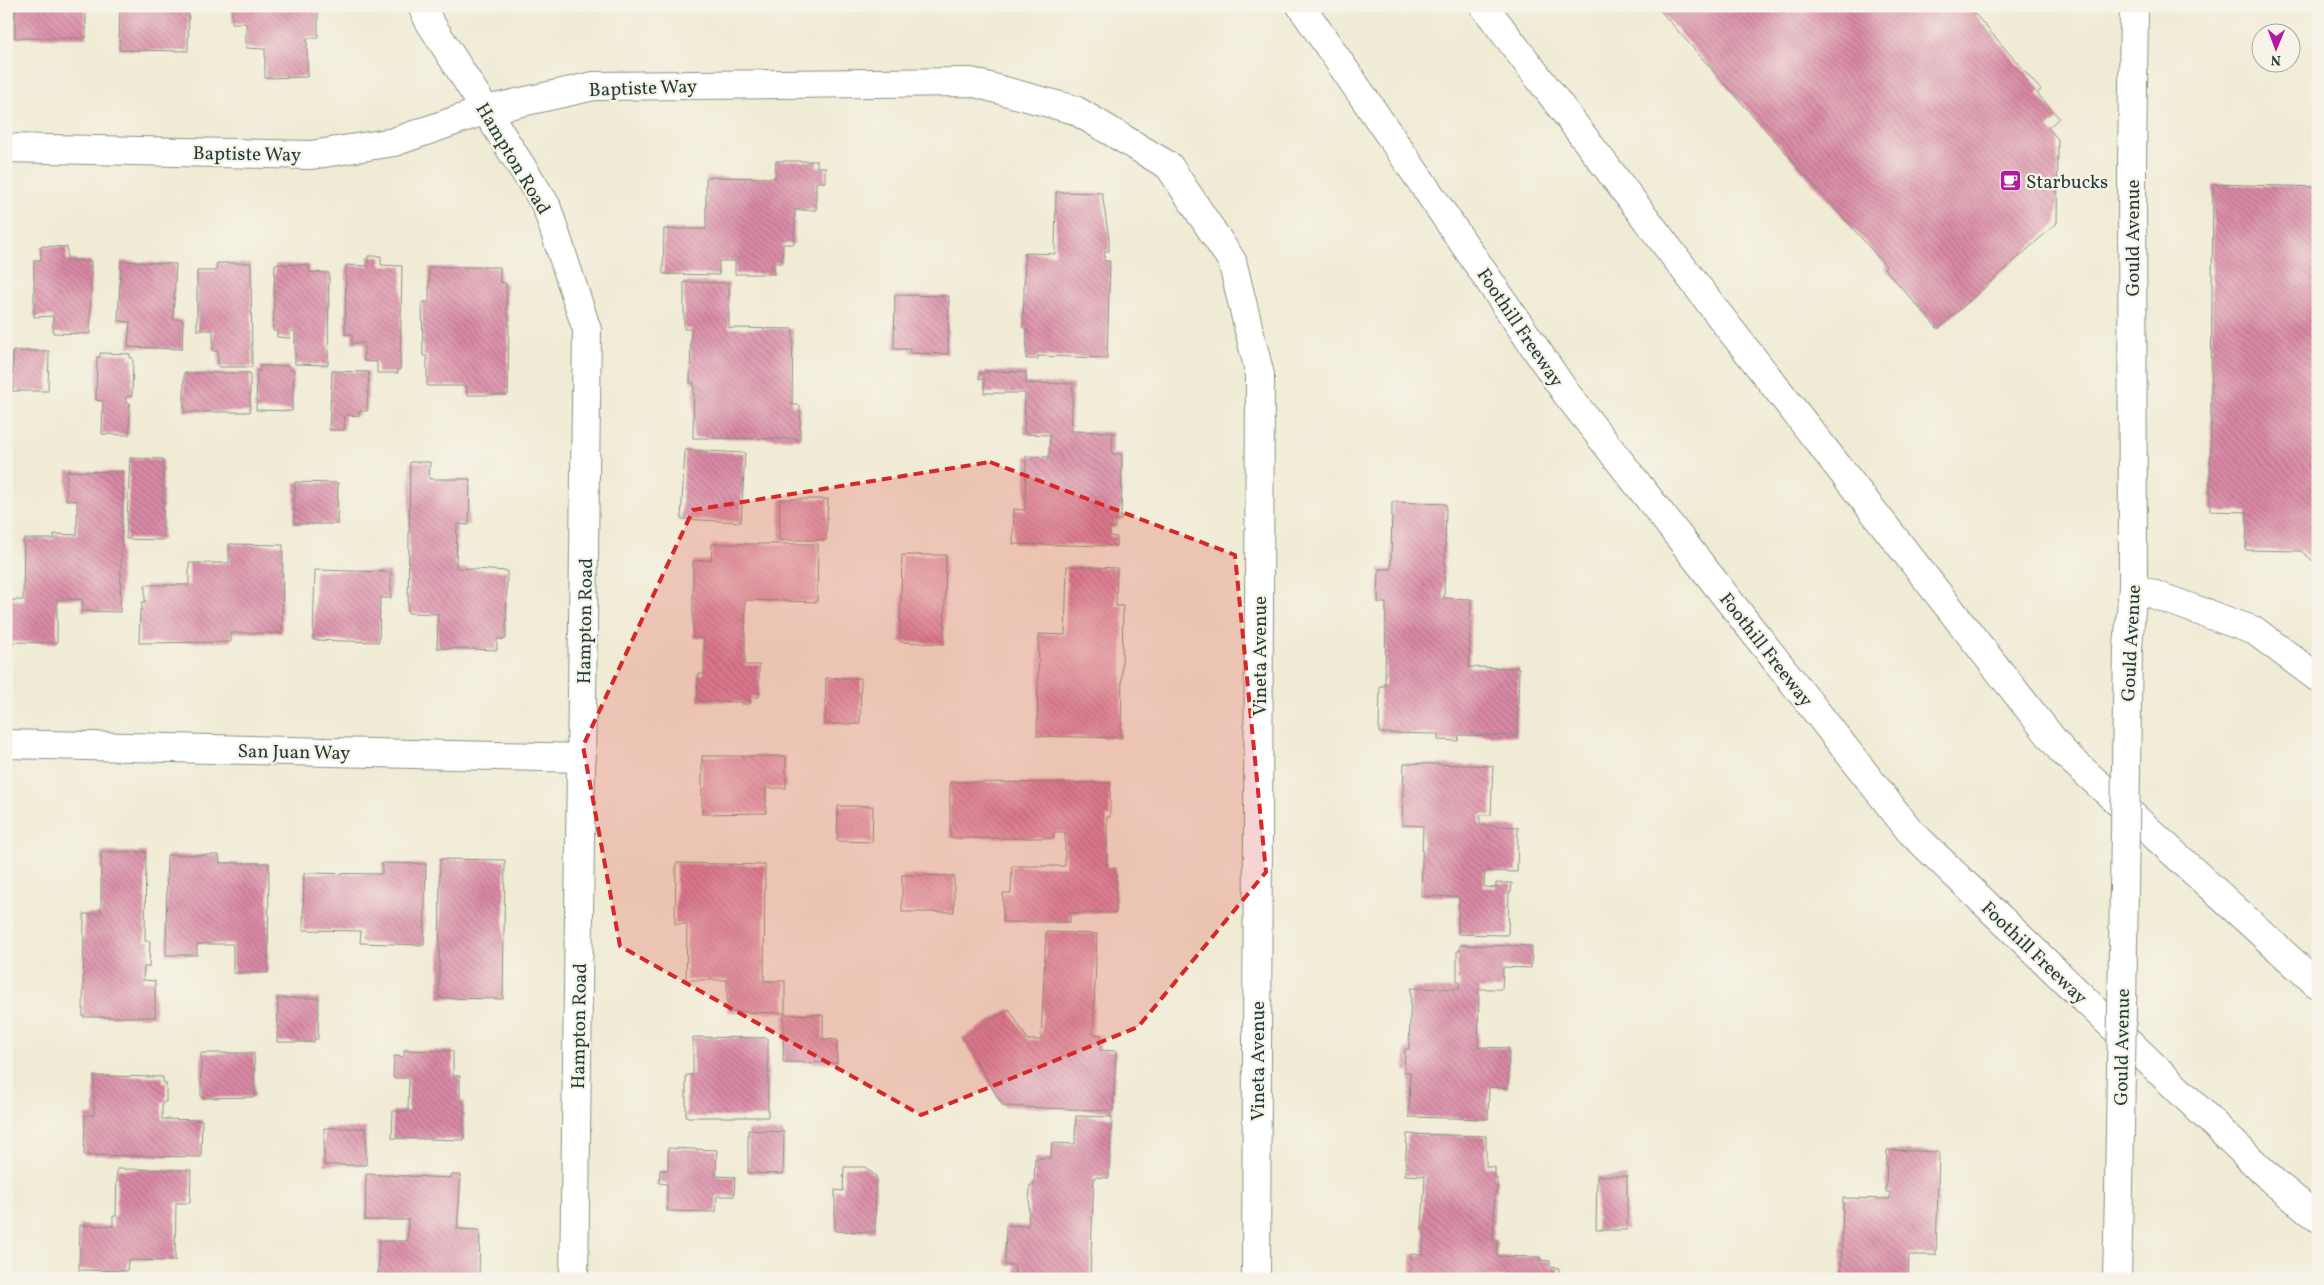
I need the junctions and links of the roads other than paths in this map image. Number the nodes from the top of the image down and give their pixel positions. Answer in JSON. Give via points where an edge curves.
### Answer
{"nodes":[{"id":1,"x":422,"y":6,"type":"edge"},
{"id":2,"x":1301,"y":6,"type":"edge"},
{"id":3,"x":1484,"y":6,"type":"edge"},
{"id":4,"x":2134,"y":6,"type":"edge"},
{"id":5,"x":486,"y":110,"type":"junction"},
{"id":6,"x":1075,"y":110,"type":"joint"},
{"id":7,"x":6,"y":148,"type":"edge"},
{"id":8,"x":2132,"y":587,"type":"junction"},
{"id":9,"x":2318,"y":678,"type":"edge"},
{"id":10,"x":6,"y":744,"type":"edge"},
{"id":11,"x":582,"y":758,"type":"junction"},
{"id":12,"x":2318,"y":986,"type":"edge"},
{"id":13,"x":2318,"y":1218,"type":"edge"},
{"id":14,"x":574,"y":1279,"type":"edge"},
{"id":15,"x":1256,"y":1279,"type":"edge"},
{"id":16,"x":2117,"y":1279,"type":"edge"}],
"edges":[{"from":1,"to":5,"type":"main road","name":"Hampton Road"},
{"from":2,"to":13,"type":"main road","name":"Foothill Freeway","via":[[1566,393],[1910,831],[2274,1182]]},
{"from":3,"to":12,"type":"main road","via":[[1729,328],[2062,751]]},
{"from":4,"to":8,"type":"main road","name":"Gould Avenue"},
{"from":5,"to":6,"type":"main road","name":"Baptiste Way","via":[[594,86],[971,82]]},
{"from":5,"to":7,"type":"main road","name":"Baptiste Way","via":[[394,142],[311,155]]},
{"from":5,"to":11,"type":"main road","name":"Hampton Road","via":[[546,205],[587,330]]},
{"from":6,"to":15,"type":"main road","name":"Vineta Avenue","via":[[1169,166],[1232,261],[1260,375]]},
{"from":8,"to":9,"type":"main road","via":[[2255,631]]},
{"from":8,"to":16,"type":"main road","name":"Gould Avenue","bridge":true,"via":[[2128,647]]},
{"from":10,"to":11,"type":"main road","name":"San Juan Way"},
{"from":11,"to":14,"type":"main road","name":"Hampton Road"}]}
